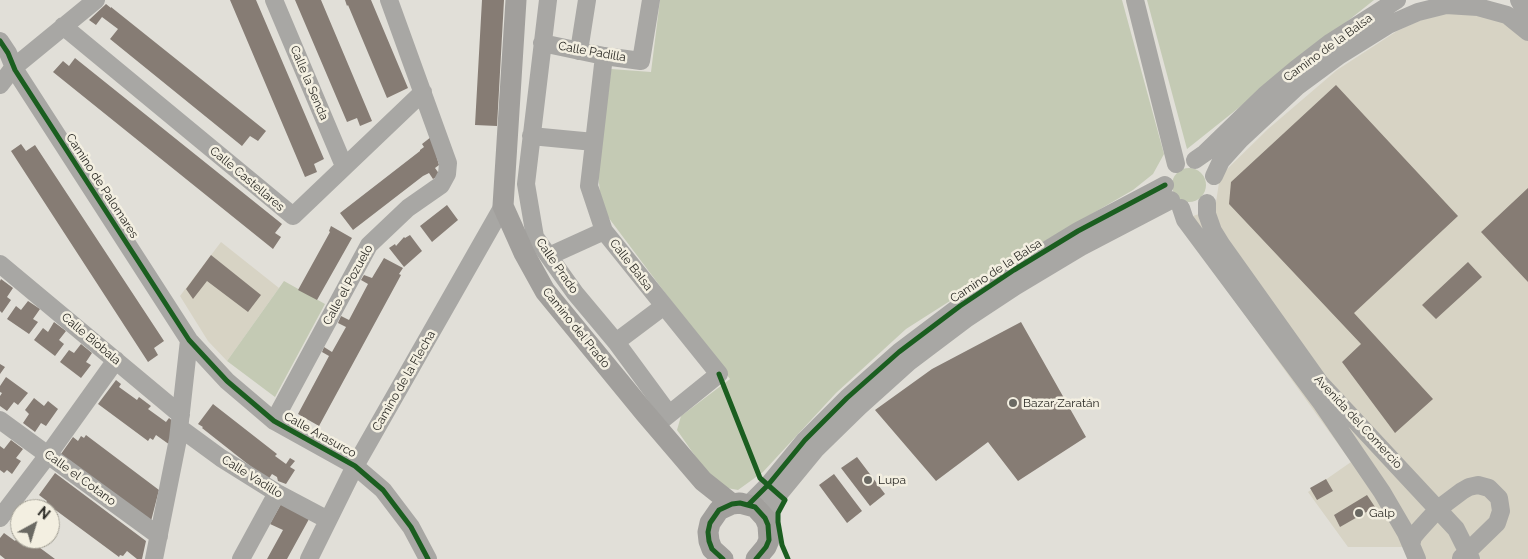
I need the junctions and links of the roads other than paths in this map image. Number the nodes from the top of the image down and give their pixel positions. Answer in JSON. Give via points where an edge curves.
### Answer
{"nodes":[{"id":1,"x":96,"y":0,"type":"edge"},
{"id":2,"x":274,"y":0,"type":"edge"},
{"id":3,"x":389,"y":0,"type":"edge"},
{"id":4,"x":516,"y":0,"type":"edge"},
{"id":5,"x":548,"y":0,"type":"edge"},
{"id":6,"x":586,"y":0,"type":"edge"},
{"id":7,"x":651,"y":0,"type":"edge"},
{"id":8,"x":1135,"y":0,"type":"edge"},
{"id":9,"x":1398,"y":0,"type":"edge"},
{"id":10,"x":1518,"y":0,"type":"edge"},
{"id":11,"x":1528,"y":16,"type":"edge"},
{"id":12,"x":64,"y":26,"type":"junction"},
{"id":13,"x":1528,"y":32,"type":"edge"},
{"id":14,"x":0,"y":41,"type":"edge"},
{"id":15,"x":542,"y":43,"type":"junction"},
{"id":16,"x":579,"y":51,"type":"junction"},
{"id":17,"x":604,"y":56,"type":"junction"},
{"id":18,"x":13,"y":68,"type":"junction"},
{"id":19,"x":0,"y":85,"type":"edge"},
{"id":20,"x":423,"y":92,"type":"junction"},
{"id":21,"x":531,"y":136,"type":"junction"},
{"id":22,"x":594,"y":142,"type":"junction"},
{"id":23,"x":1195,"y":160,"type":"junction"},
{"id":24,"x":1176,"y":164,"type":"junction"},
{"id":25,"x":344,"y":166,"type":"junction"},
{"id":26,"x":1214,"y":176,"type":"junction"},
{"id":27,"x":1172,"y":198,"type":"junction"},
{"id":28,"x":1207,"y":204,"type":"junction"},
{"id":29,"x":503,"y":206,"type":"junction"},
{"id":30,"x":604,"y":231,"type":"junction"},
{"id":31,"x":524,"y":253,"type":"junction"},
{"id":32,"x":549,"y":256,"type":"junction"},
{"id":33,"x":0,"y":264,"type":"edge"},
{"id":34,"x":545,"y":290,"type":"junction"},
{"id":35,"x":664,"y":306,"type":"junction"},
{"id":36,"x":189,"y":340,"type":"junction"},
{"id":37,"x":616,"y":342,"type":"junction"},
{"id":38,"x":116,"y":360,"type":"junction"},
{"id":39,"x":662,"y":419,"type":"junction"},
{"id":40,"x":0,"y":420,"type":"edge"},
{"id":41,"x":180,"y":421,"type":"junction"},
{"id":42,"x":274,"y":421,"type":"junction"},
{"id":43,"x":48,"y":455,"type":"junction"},
{"id":44,"x":355,"y":466,"type":"junction"},
{"id":45,"x":703,"y":481,"type":"junction"},
{"id":46,"x":277,"y":493,"type":"junction"},
{"id":47,"x":740,"y":504,"type":"junction"},
{"id":48,"x":1438,"y":509,"type":"junction"},
{"id":49,"x":714,"y":515,"type":"junction"},
{"id":50,"x":0,"y":518,"type":"edge"},
{"id":51,"x":765,"y":518,"type":"junction"},
{"id":52,"x":328,"y":520,"type":"junction"},
{"id":53,"x":159,"y":536,"type":"junction"},
{"id":54,"x":769,"y":540,"type":"junction"},
{"id":55,"x":1414,"y":552,"type":"edge"},
{"id":56,"x":1466,"y":557,"type":"edge"},
{"id":57,"x":154,"y":559,"type":"edge"},
{"id":58,"x":241,"y":559,"type":"edge"},
{"id":59,"x":309,"y":559,"type":"edge"},
{"id":60,"x":428,"y":559,"type":"edge"},
{"id":61,"x":723,"y":559,"type":"edge"},
{"id":62,"x":756,"y":559,"type":"edge"},
{"id":63,"x":779,"y":559,"type":"edge"}],
"edges":[{"from":1,"to":12,"type":"street"},
{"from":2,"to":25,"type":"street","name":"Calle la Senda"},
{"from":3,"to":20,"type":"street","name":"Calle el Pozuelo"},
{"from":4,"to":29,"type":"main road","name":"Camino del Prado"},
{"from":5,"to":15,"type":"street","name":"Calle Prado"},
{"from":6,"to":16,"type":"street"},
{"from":7,"to":17,"type":"street","name":"Calle Padilla","via":[[641,61]]},
{"from":8,"to":24,"type":"street"},
{"from":9,"to":23,"type":"street","name":"Camino de la Balsa","via":[[1331,42],[1264,94]]},
{"from":10,"to":11,"type":"street"},
{"from":12,"to":18,"type":"street"},
{"from":12,"to":25,"type":"street","name":"Calle Castellares","via":[[293,216]]},
{"from":13,"to":26,"type":"street","name":"Camino de la Balsa","via":[[1508,15],[1478,7],[1446,5],[1418,12],[1388,25],[1340,54],[1298,86],[1240,140],[1221,161]]},
{"from":14,"to":18,"type":"street","name":"Camino de Palomares"},
{"from":15,"to":16,"type":"street","name":"Calle Padilla"},
{"from":15,"to":21,"type":"street","name":"Calle Prado"},
{"from":16,"to":17,"type":"street","name":"Calle Padilla"},
{"from":17,"to":22,"type":"street","name":"Calle Balsa"},
{"from":18,"to":19,"type":"street"},
{"from":18,"to":36,"type":"street","name":"Camino de Palomares"},
{"from":20,"to":25,"type":"street","name":"Calle Castellares"},
{"from":20,"to":42,"type":"street","name":"Calle el Pozuelo","via":[[448,164],[447,174],[441,185],[408,208],[369,245]]},
{"from":21,"to":22,"type":"street"},
{"from":21,"to":32,"type":"street","name":"Calle Prado","via":[[526,184],[535,237]]},
{"from":22,"to":30,"type":"street","name":"Calle Balsa","via":[[589,186]]},
{"from":23,"to":24,"type":"street"},
{"from":23,"to":26,"type":"street","via":[[1207,166]]},
{"from":24,"to":27,"type":"street","via":[[1168,173]]},
{"from":26,"to":28,"type":"street","via":[[1215,191]]},
{"from":27,"to":28,"type":"street","via":[[1195,209]]},
{"from":27,"to":47,"type":"street","name":"Camino de la Balsa","via":[[1078,231],[960,306],[899,352],[847,398],[805,440],[768,485]]},
{"from":27,"to":51,"type":"street","name":"Camino de la Balsa","via":[[1081,246],[1016,286],[909,362],[816,449],[779,494]]},
{"from":27,"to":55,"type":"street","name":"Avenida del Comercio","via":[[1322,404],[1382,492]]},
{"from":28,"to":48,"type":"street","name":"Avenida del Comercio","via":[[1207,214],[1220,244],[1320,383]]},
{"from":29,"to":31,"type":"main road","name":"Camino del Prado"},
{"from":29,"to":44,"type":"street","name":"Camino de la Flecha"},
{"from":30,"to":32,"type":"street"},
{"from":30,"to":35,"type":"street","name":"Calle Balsa"},
{"from":31,"to":32,"type":"street","via":[[536,250]]},
{"from":31,"to":34,"type":"main road","name":"Camino del Prado"},
{"from":32,"to":34,"type":"street","via":[[551,272]]},
{"from":32,"to":37,"type":"street","name":"Calle Prado"},
{"from":33,"to":38,"type":"street","name":"Calle Biobala"},
{"from":34,"to":39,"type":"main road","name":"Camino del Prado"},
{"from":35,"to":37,"type":"street"},
{"from":35,"to":39,"type":"street","name":"Calle Balsa","via":[[718,374]]},
{"from":36,"to":41,"type":"street"},
{"from":36,"to":42,"type":"street","name":"Calle Arasurco","via":[[226,381]]},
{"from":37,"to":39,"type":"street","name":"Calle Prado"},
{"from":38,"to":41,"type":"street","name":"Calle Biobala"},
{"from":38,"to":43,"type":"street"},
{"from":39,"to":45,"type":"main road","name":"Camino del Prado"},
{"from":40,"to":43,"type":"street","name":"Calle el Cotano"},
{"from":41,"to":46,"type":"street","name":"Calle Vadillo","via":[[221,458]]},
{"from":41,"to":53,"type":"street"},
{"from":42,"to":44,"type":"street","name":"Calle Arasurco"},
{"from":43,"to":50,"type":"street"},
{"from":43,"to":53,"type":"street","name":"Calle el Cotano"},
{"from":44,"to":52,"type":"street","name":"Camino de la Flecha"},
{"from":44,"to":60,"type":"street","name":"Calle Arasurco","via":[[384,490],[411,527]]},
{"from":45,"to":47,"type":"main road","name":"Camino del Prado"},
{"from":45,"to":49,"type":"main road","name":"Camino del Prado"},
{"from":46,"to":52,"type":"street","name":"Calle Vadillo"},
{"from":46,"to":58,"type":"street"},
{"from":47,"to":49,"type":"main road","via":[[725,506]]},
{"from":47,"to":51,"type":"main road","name":"Camino del Prado","via":[[761,512]]},
{"from":48,"to":55,"type":"street","via":[[1413,537]]},
{"from":48,"to":56,"type":"street","name":"Avenida del Comercio","via":[[1456,529]]},
{"from":48,"to":56,"type":"street","via":[[1469,487],[1478,485],[1489,488],[1499,498],[1501,512],[1497,522]]},
{"from":49,"to":61,"type":"main road","via":[[708,532],[709,541],[712,549]]},
{"from":51,"to":54,"type":"main road"},
{"from":52,"to":59,"type":"street","name":"Camino de la Flecha"},
{"from":53,"to":57,"type":"street"},
{"from":54,"to":62,"type":"main road"},
{"from":54,"to":63,"type":"main road"}]}
